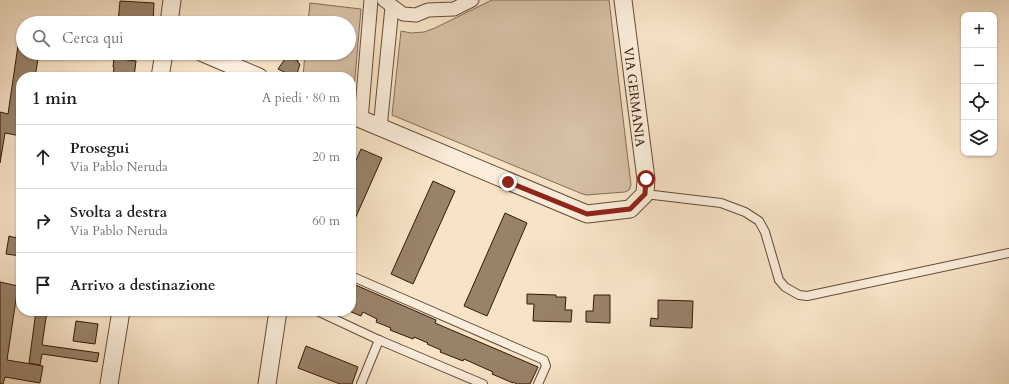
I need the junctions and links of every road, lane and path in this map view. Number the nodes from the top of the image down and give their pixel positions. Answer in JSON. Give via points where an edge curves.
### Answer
{"nodes":[{"id":1,"x":172,"y":0,"type":"edge"},
{"id":2,"x":372,"y":0,"type":"edge"},
{"id":3,"x":436,"y":0,"type":"edge"},
{"id":4,"x":472,"y":0,"type":"edge"},
{"id":5,"x":623,"y":0,"type":"edge"},
{"id":6,"x":388,"y":3,"type":"edge"},
{"id":7,"x":428,"y":10,"type":"junction"},
{"id":8,"x":170,"y":16,"type":"edge"},
{"id":9,"x":163,"y":60,"type":"edge"},
{"id":10,"x":219,"y":60,"type":"edge"},
{"id":11,"x":161,"y":72,"type":"edge"},
{"id":12,"x":247,"y":72,"type":"edge"},
{"id":13,"x":356,"y":118,"type":"edge"},
{"id":14,"x":380,"y":128,"type":"junction"},
{"id":15,"x":645,"y":194,"type":"junction"},
{"id":16,"x":1009,"y":253,"type":"edge"},
{"id":17,"x":356,"y":278,"type":"edge"},
{"id":18,"x":120,"y":316,"type":"edge"},
{"id":19,"x":277,"y":316,"type":"edge"},
{"id":20,"x":328,"y":316,"type":"edge"},
{"id":21,"x":379,"y":340,"type":"junction"},
{"id":22,"x":462,"y":376,"type":"junction"},
{"id":23,"x":109,"y":384,"type":"edge"},
{"id":24,"x":267,"y":384,"type":"edge"},
{"id":25,"x":361,"y":384,"type":"edge"},
{"id":26,"x":459,"y":384,"type":"edge"},
{"id":27,"x":483,"y":384,"type":"edge"},
{"id":28,"x":538,"y":384,"type":"edge"}],
"edges":[{"from":1,"to":8,"type":"street"},
{"from":2,"to":13,"type":"street"},
{"from":3,"to":7,"type":"street"},
{"from":4,"to":7,"type":"street","via":[[454,9]]},
{"from":5,"to":15,"type":"street","name":"VIA GERMANIA","via":[[646,179]]},
{"from":6,"to":7,"type":"street","via":[[403,14],[416,15]]},
{"from":6,"to":14,"type":"street"},
{"from":9,"to":11,"type":"street"},
{"from":10,"to":12,"type":"street"},
{"from":13,"to":14,"type":"street"},
{"from":14,"to":15,"type":"street","via":[[587,214],[630,209]]},
{"from":15,"to":16,"type":"lane","via":[[721,203],[760,221],[780,280],[785,287],[799,295],[807,296]]},
{"from":17,"to":28,"type":"lane","via":[[544,360],[546,366]]},
{"from":18,"to":23,"type":"street"},
{"from":19,"to":24,"type":"street"},
{"from":20,"to":21,"type":"lane"},
{"from":21,"to":22,"type":"lane"},
{"from":21,"to":25,"type":"lane"},
{"from":22,"to":26,"type":"lane"},
{"from":22,"to":27,"type":"lane"}]}
